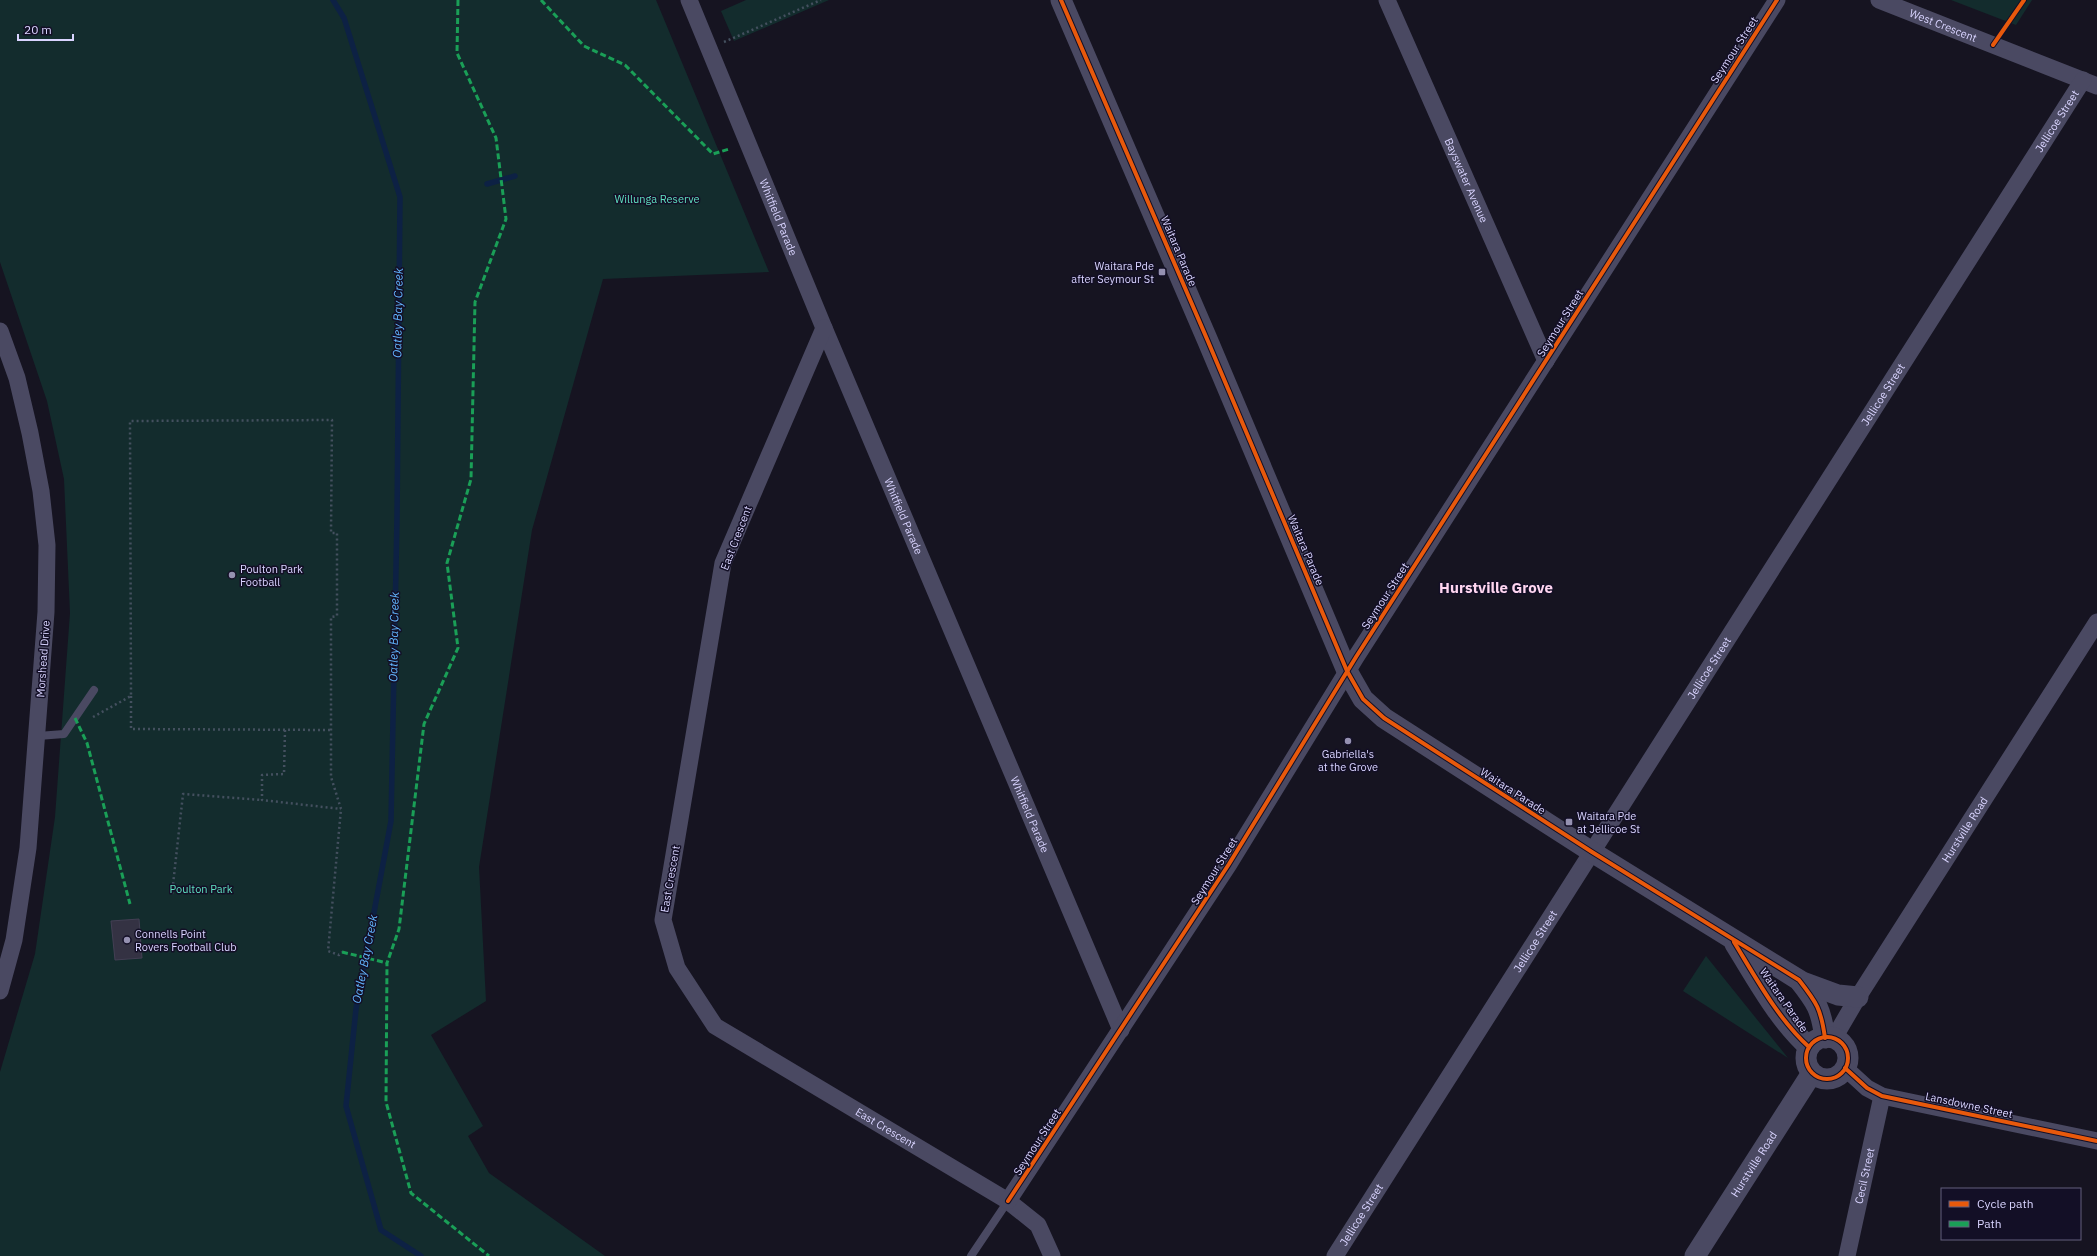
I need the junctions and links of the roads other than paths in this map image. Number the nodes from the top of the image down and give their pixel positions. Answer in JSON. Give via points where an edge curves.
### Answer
{"nodes":[{"id":1,"x":690,"y":0,"type":"edge"},
{"id":2,"x":1061,"y":0,"type":"edge"},
{"id":3,"x":1387,"y":0,"type":"edge"},
{"id":4,"x":1777,"y":0,"type":"edge"},
{"id":5,"x":1880,"y":0,"type":"edge"},
{"id":6,"x":2090,"y":83,"type":"edge"},
{"id":7,"x":824,"y":328,"type":"junction"},
{"id":8,"x":0,"y":331,"type":"edge"},
{"id":9,"x":1546,"y":361,"type":"junction"},
{"id":10,"x":2097,"y":622,"type":"edge"},
{"id":11,"x":1347,"y":672,"type":"junction"},
{"id":12,"x":94,"y":690,"type":"dead end"},
{"id":13,"x":38,"y":736,"type":"junction"},
{"id":14,"x":1592,"y":852,"type":"junction"},
{"id":15,"x":1733,"y":940,"type":"junction"},
{"id":16,"x":1799,"y":980,"type":"junction"},
{"id":17,"x":0,"y":991,"type":"edge"},
{"id":18,"x":1858,"y":997,"type":"junction"},
{"id":19,"x":1121,"y":1030,"type":"junction"},
{"id":20,"x":1822,"y":1041,"type":"junction"},
{"id":21,"x":1846,"y":1068,"type":"junction"},
{"id":22,"x":1812,"y":1073,"type":"junction"},
{"id":23,"x":1882,"y":1096,"type":"junction"},
{"id":24,"x":2097,"y":1141,"type":"edge"},
{"id":25,"x":1008,"y":1201,"type":"junction"},
{"id":26,"x":971,"y":1256,"type":"edge"},
{"id":27,"x":1052,"y":1256,"type":"edge"},
{"id":28,"x":1334,"y":1256,"type":"edge"},
{"id":29,"x":1694,"y":1256,"type":"edge"},
{"id":30,"x":1847,"y":1256,"type":"edge"}],
"edges":[{"from":1,"to":7,"type":"street","name":"Whitfield Parade"},
{"from":2,"to":11,"type":"street","name":"Waitara Parade"},
{"from":3,"to":9,"type":"street","name":"Bayswater Avenue"},
{"from":4,"to":9,"type":"street","name":"Seymour Street"},
{"from":5,"to":6,"type":"street","name":"West Crescent"},
{"from":6,"to":14,"type":"street","name":"Jellicoe Street"},
{"from":7,"to":19,"type":"street","name":"Whitfield Parade"},
{"from":7,"to":25,"type":"street","name":"East Crescent","via":[[724,563],[663,920],[677,968],[714,1026]]},
{"from":8,"to":13,"type":"street","name":"Morshead Drive","via":[[17,378],[30,433],[41,491],[47,545],[46,612]]},
{"from":9,"to":11,"type":"street","name":"Seymour Street"},
{"from":10,"to":18,"type":"street","name":"Hurstville Road"},
{"from":11,"to":14,"type":"street","name":"Waitara Parade","via":[[1364,699],[1384,718]]},
{"from":11,"to":19,"type":"street","name":"Seymour Street","via":[[1229,864]]},
{"from":12,"to":13,"type":"lane","via":[[64,734]]},
{"from":13,"to":17,"type":"street","name":"Morshead Drive","via":[[20,909]]},
{"from":14,"to":15,"type":"street","name":"Waitara Parade"},
{"from":14,"to":28,"type":"street","name":"Jellicoe Street"},
{"from":15,"to":16,"type":"street","name":"Waitara Parade"},
{"from":15,"to":20,"type":"street","name":"Waitara Parade","via":[[1769,998],[1797,1036]]},
{"from":16,"to":18,"type":"street","via":[[1838,995]]},
{"from":16,"to":20,"type":"street","name":"Waitara Parade","via":[[1816,1002],[1822,1016]]},
{"from":18,"to":20,"type":"street","name":"Hurstville Road"},
{"from":19,"to":25,"type":"street","name":"Seymour Street"},
{"from":20,"to":21,"type":"street","via":[[1845,1047]]},
{"from":20,"to":22,"type":"street","via":[[1806,1060]]},
{"from":21,"to":22,"type":"street","via":[[1830,1079],[1817,1077]]},
{"from":21,"to":23,"type":"street","name":"Lansdowne Street","via":[[1866,1088]]},
{"from":22,"to":29,"type":"street","name":"Hurstville Road"},
{"from":23,"to":24,"type":"street","name":"Lansdowne Street"},
{"from":23,"to":30,"type":"street","name":"Cecil Street"},
{"from":25,"to":26,"type":"lane","name":"Seymour Street"},
{"from":25,"to":27,"type":"street","name":"East Crescent","via":[[1038,1225]]}]}
